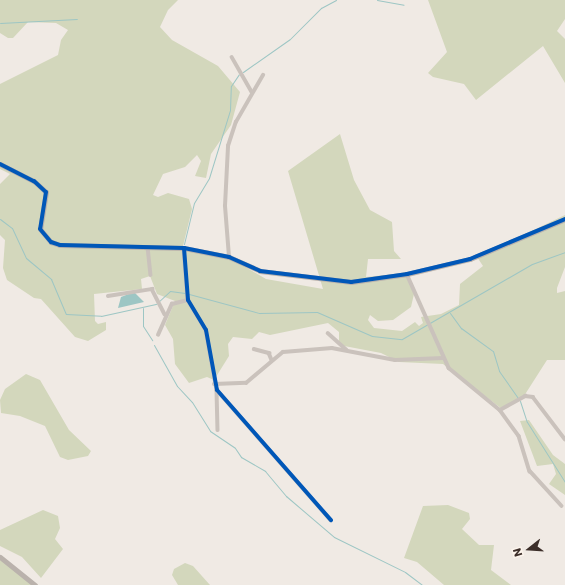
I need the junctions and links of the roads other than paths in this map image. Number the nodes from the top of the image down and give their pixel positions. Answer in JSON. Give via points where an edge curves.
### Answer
{"nodes":[{"id":1,"x":232,"y":57,"type":"dead end"},
{"id":2,"x":263,"y":75,"type":"dead end"},
{"id":3,"x":252,"y":92,"type":"junction"},
{"id":4,"x":0,"y":164,"type":"edge"},
{"id":5,"x":565,"y":219,"type":"edge"},
{"id":6,"x":148,"y":247,"type":"junction"},
{"id":7,"x":184,"y":248,"type":"junction"},
{"id":8,"x":229,"y":257,"type":"junction"},
{"id":9,"x":407,"y":274,"type":"junction"},
{"id":10,"x":151,"y":275,"type":"dead end"},
{"id":11,"x":108,"y":296,"type":"dead end"},
{"id":12,"x":187,"y":298,"type":"junction"},
{"id":13,"x":165,"y":314,"type":"junction"},
{"id":14,"x":328,"y":333,"type":"dead end"},
{"id":15,"x":158,"y":335,"type":"dead end"},
{"id":16,"x":254,"y":349,"type":"dead end"},
{"id":17,"x":347,"y":351,"type":"junction"},
{"id":18,"x":443,"y":358,"type":"junction"},
{"id":19,"x":272,"y":360,"type":"junction"},
{"id":20,"x":214,"y":384,"type":"junction"},
{"id":21,"x":217,"y":390,"type":"junction"},
{"id":22,"x":500,"y":410,"type":"junction"},
{"id":23,"x":218,"y":430,"type":"dead end"},
{"id":24,"x":565,"y":439,"type":"edge"},
{"id":25,"x":562,"y":506,"type":"dead end"},
{"id":26,"x":331,"y":520,"type":"dead end"},
{"id":27,"x":0,"y":557,"type":"edge"},
{"id":28,"x":35,"y":585,"type":"edge"}],
"edges":[{"from":1,"to":3,"type":"street"},
{"from":2,"to":3,"type":"street"},
{"from":3,"to":8,"type":"street","via":[[236,122],[225,163]]},
{"from":4,"to":6,"type":"street","via":[[34,181],[46,192],[47,204],[39,222],[40,229],[51,242],[71,246]]},
{"from":5,"to":9,"type":"street","via":[[470,259]]},
{"from":6,"to":7,"type":"street"},
{"from":6,"to":10,"type":"street"},
{"from":7,"to":8,"type":"street"},
{"from":7,"to":12,"type":"street"},
{"from":8,"to":9,"type":"street","via":[[260,271],[351,282]]},
{"from":9,"to":18,"type":"street","via":[[432,325]]},
{"from":11,"to":13,"type":"street","via":[[152,289]]},
{"from":12,"to":13,"type":"street","via":[[172,304]]},
{"from":12,"to":20,"type":"street","via":[[206,330]]},
{"from":13,"to":15,"type":"street"},
{"from":14,"to":17,"type":"street"},
{"from":16,"to":19,"type":"street","via":[[269,353]]},
{"from":17,"to":18,"type":"street","via":[[396,360]]},
{"from":17,"to":19,"type":"street","via":[[332,348],[283,352]]},
{"from":18,"to":22,"type":"street","via":[[449,368]]},
{"from":19,"to":20,"type":"street","via":[[243,384]]},
{"from":20,"to":21,"type":"street"},
{"from":21,"to":23,"type":"street"},
{"from":21,"to":26,"type":"street"},
{"from":22,"to":24,"type":"street","via":[[525,396],[533,397]]},
{"from":22,"to":25,"type":"street","via":[[519,436],[530,471]]},
{"from":27,"to":28,"type":"street"}]}
